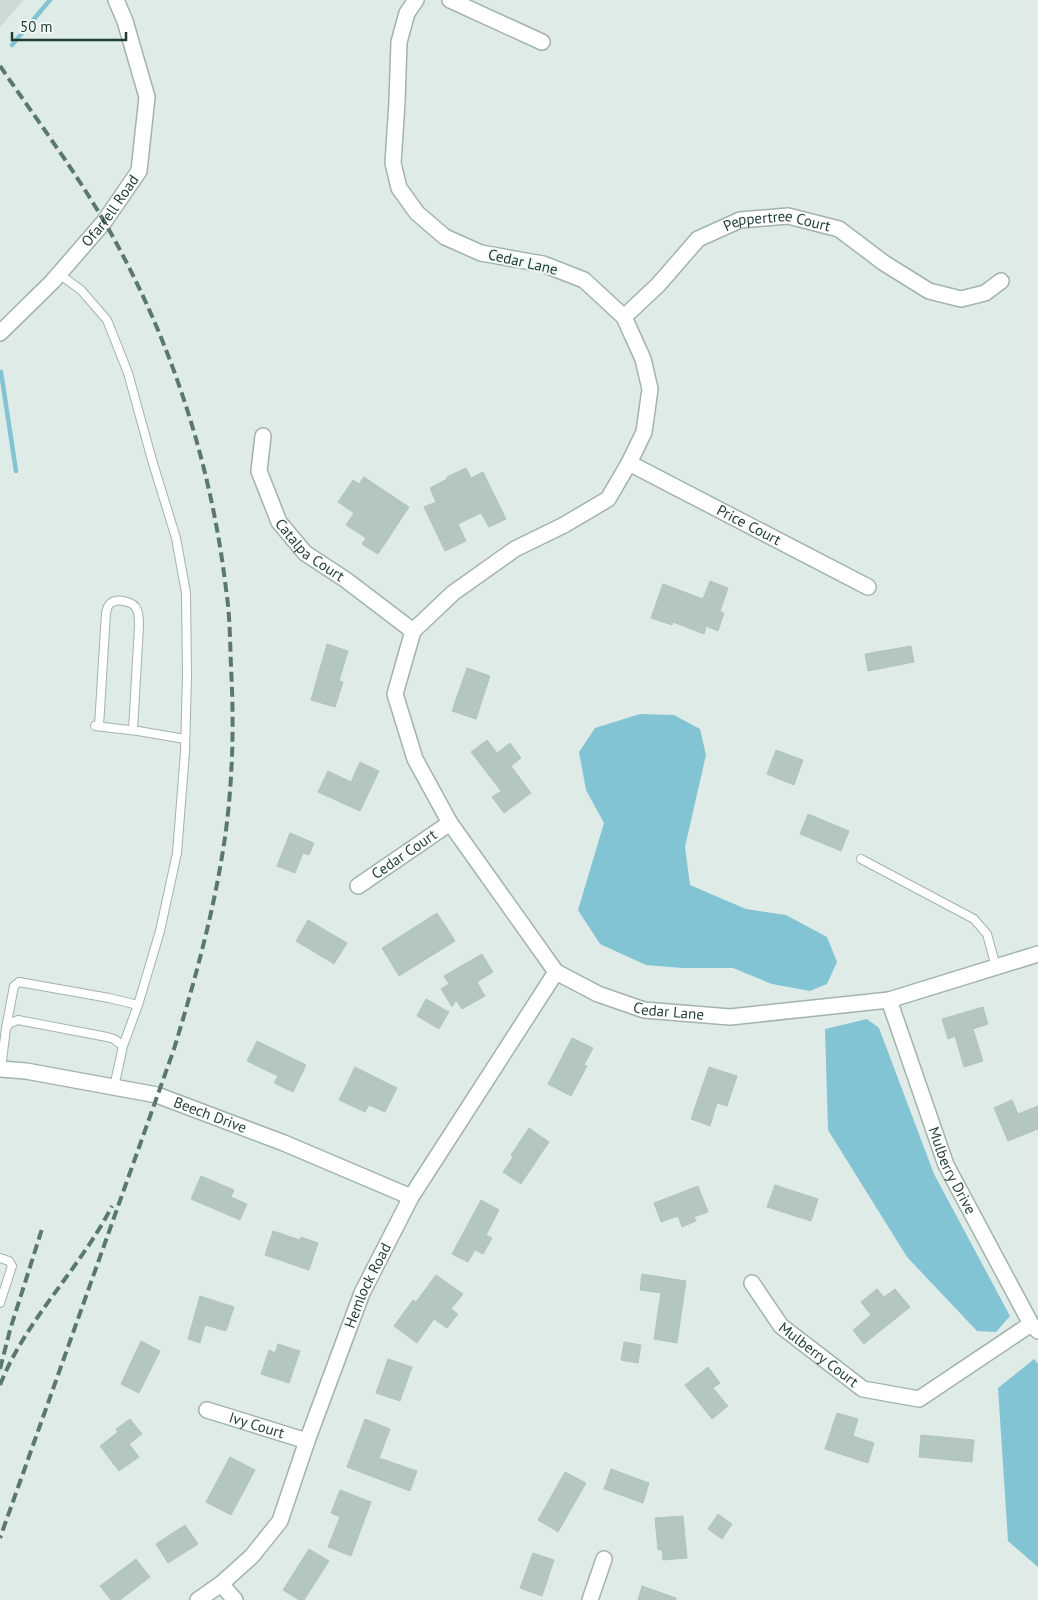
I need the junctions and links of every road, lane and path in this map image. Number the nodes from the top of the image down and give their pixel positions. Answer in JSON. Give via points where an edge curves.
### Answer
{"nodes":[{"id":1,"x":116,"y":0,"type":"edge"},
{"id":2,"x":416,"y":0,"type":"edge"},
{"id":3,"x":450,"y":0,"type":"edge"},
{"id":4,"x":542,"y":42,"type":"dead end"},
{"id":5,"x":59,"y":274,"type":"junction"},
{"id":6,"x":1001,"y":281,"type":"dead end"},
{"id":7,"x":624,"y":317,"type":"junction"},
{"id":8,"x":0,"y":333,"type":"edge"},
{"id":9,"x":262,"y":436,"type":"dead end"},
{"id":10,"x":629,"y":463,"type":"junction"},
{"id":11,"x":868,"y":587,"type":"dead end"},
{"id":12,"x":413,"y":631,"type":"junction"},
{"id":13,"x":133,"y":730,"type":"junction"},
{"id":14,"x":185,"y":739,"type":"junction"},
{"id":15,"x":450,"y":823,"type":"junction"},
{"id":16,"x":861,"y":859,"type":"dead end"},
{"id":17,"x":358,"y":886,"type":"dead end"},
{"id":18,"x":1038,"y":954,"type":"edge"},
{"id":19,"x":996,"y":967,"type":"junction"},
{"id":20,"x":556,"y":972,"type":"junction"},
{"id":21,"x":889,"y":1000,"type":"junction"},
{"id":22,"x":138,"y":1005,"type":"junction"},
{"id":23,"x":6,"y":1028,"type":"junction"},
{"id":24,"x":123,"y":1046,"type":"junction"},
{"id":25,"x":0,"y":1069,"type":"edge"},
{"id":26,"x":114,"y":1087,"type":"junction"},
{"id":27,"x":410,"y":1197,"type":"junction"},
{"id":28,"x":0,"y":1258,"type":"edge"},
{"id":29,"x":752,"y":1283,"type":"dead end"},
{"id":30,"x":0,"y":1303,"type":"edge"},
{"id":31,"x":1035,"y":1328,"type":"edge"},
{"id":32,"x":207,"y":1410,"type":"dead end"},
{"id":33,"x":307,"y":1442,"type":"junction"},
{"id":34,"x":604,"y":1559,"type":"dead end"},
{"id":35,"x":221,"y":1584,"type":"junction"},
{"id":36,"x":198,"y":1600,"type":"edge"},
{"id":37,"x":235,"y":1600,"type":"edge"},
{"id":38,"x":590,"y":1600,"type":"edge"}],
"edges":[{"from":1,"to":5,"type":"street","name":"Ofarrell Road","via":[[147,97],[139,170],[104,222]]},
{"from":2,"to":7,"type":"street","name":"Cedar Lane","via":[[407,13],[399,42],[393,163],[399,188],[417,213],[446,237],[481,253],[543,264],[584,280]]},
{"from":3,"to":4,"type":"street"},
{"from":5,"to":8,"type":"street","name":"Ofarrell Road"},
{"from":5,"to":14,"type":"lane","via":[[81,290],[107,320],[128,373],[176,538],[186,594]]},
{"from":6,"to":7,"type":"street","name":"Peppertree Court","via":[[985,293],[961,299],[929,291],[839,229],[788,216],[740,220],[698,239],[658,285]]},
{"from":7,"to":10,"type":"street","name":"Cedar Lane","via":[[643,359],[650,389],[644,432]]},
{"from":9,"to":12,"type":"street","name":"Catalpa Court","via":[[259,471],[279,522],[306,553]]},
{"from":10,"to":11,"type":"street","name":"Price Court"},
{"from":10,"to":12,"type":"street","name":"Cedar Lane","via":[[608,499],[564,526],[515,549],[453,593]]},
{"from":12,"to":15,"type":"street","name":"Cedar Lane","via":[[396,694],[416,759]]},
{"from":13,"to":13,"type":"lane","via":[[96,726],[106,613],[114,602],[126,601],[138,610]]},
{"from":13,"to":14,"type":"lane"},
{"from":14,"to":22,"type":"lane","via":[[177,853],[160,931]]},
{"from":15,"to":17,"type":"street","name":"Cedar Court"},
{"from":15,"to":20,"type":"street","name":"Cedar Lane"},
{"from":16,"to":19,"type":"lane","via":[[974,919],[987,934]]},
{"from":18,"to":19,"type":"street","name":"Cedar Lane"},
{"from":19,"to":21,"type":"street","name":"Cedar Lane"},
{"from":20,"to":21,"type":"street","name":"Cedar Lane","via":[[598,994],[644,1010],[730,1017]]},
{"from":20,"to":27,"type":"street","name":"Hemlock Road"},
{"from":21,"to":31,"type":"street","name":"Mulberry Drive","via":[[946,1165]]},
{"from":22,"to":23,"type":"lane","via":[[19,982],[14,986]]},
{"from":22,"to":24,"type":"lane"},
{"from":23,"to":24,"type":"lane","via":[[18,1020],[107,1037]]},
{"from":23,"to":25,"type":"lane"},
{"from":24,"to":26,"type":"lane"},
{"from":25,"to":26,"type":"street","name":"Beech Drive"},
{"from":26,"to":27,"type":"street","name":"Beech Drive","via":[[157,1095],[284,1143]]},
{"from":27,"to":33,"type":"street","name":"Hemlock Road","via":[[362,1292]]},
{"from":28,"to":30,"type":"lane","via":[[12,1266]]},
{"from":29,"to":31,"type":"street","name":"Mulberry Court","via":[[781,1326],[863,1389],[919,1399]]},
{"from":32,"to":33,"type":"street","name":"Ivy Court"},
{"from":33,"to":35,"type":"street","name":"Hemlock Road","via":[[280,1521],[252,1556]]},
{"from":34,"to":38,"type":"street"},
{"from":35,"to":36,"type":"street","name":"Hemlock Road"},
{"from":35,"to":37,"type":"street"}]}
